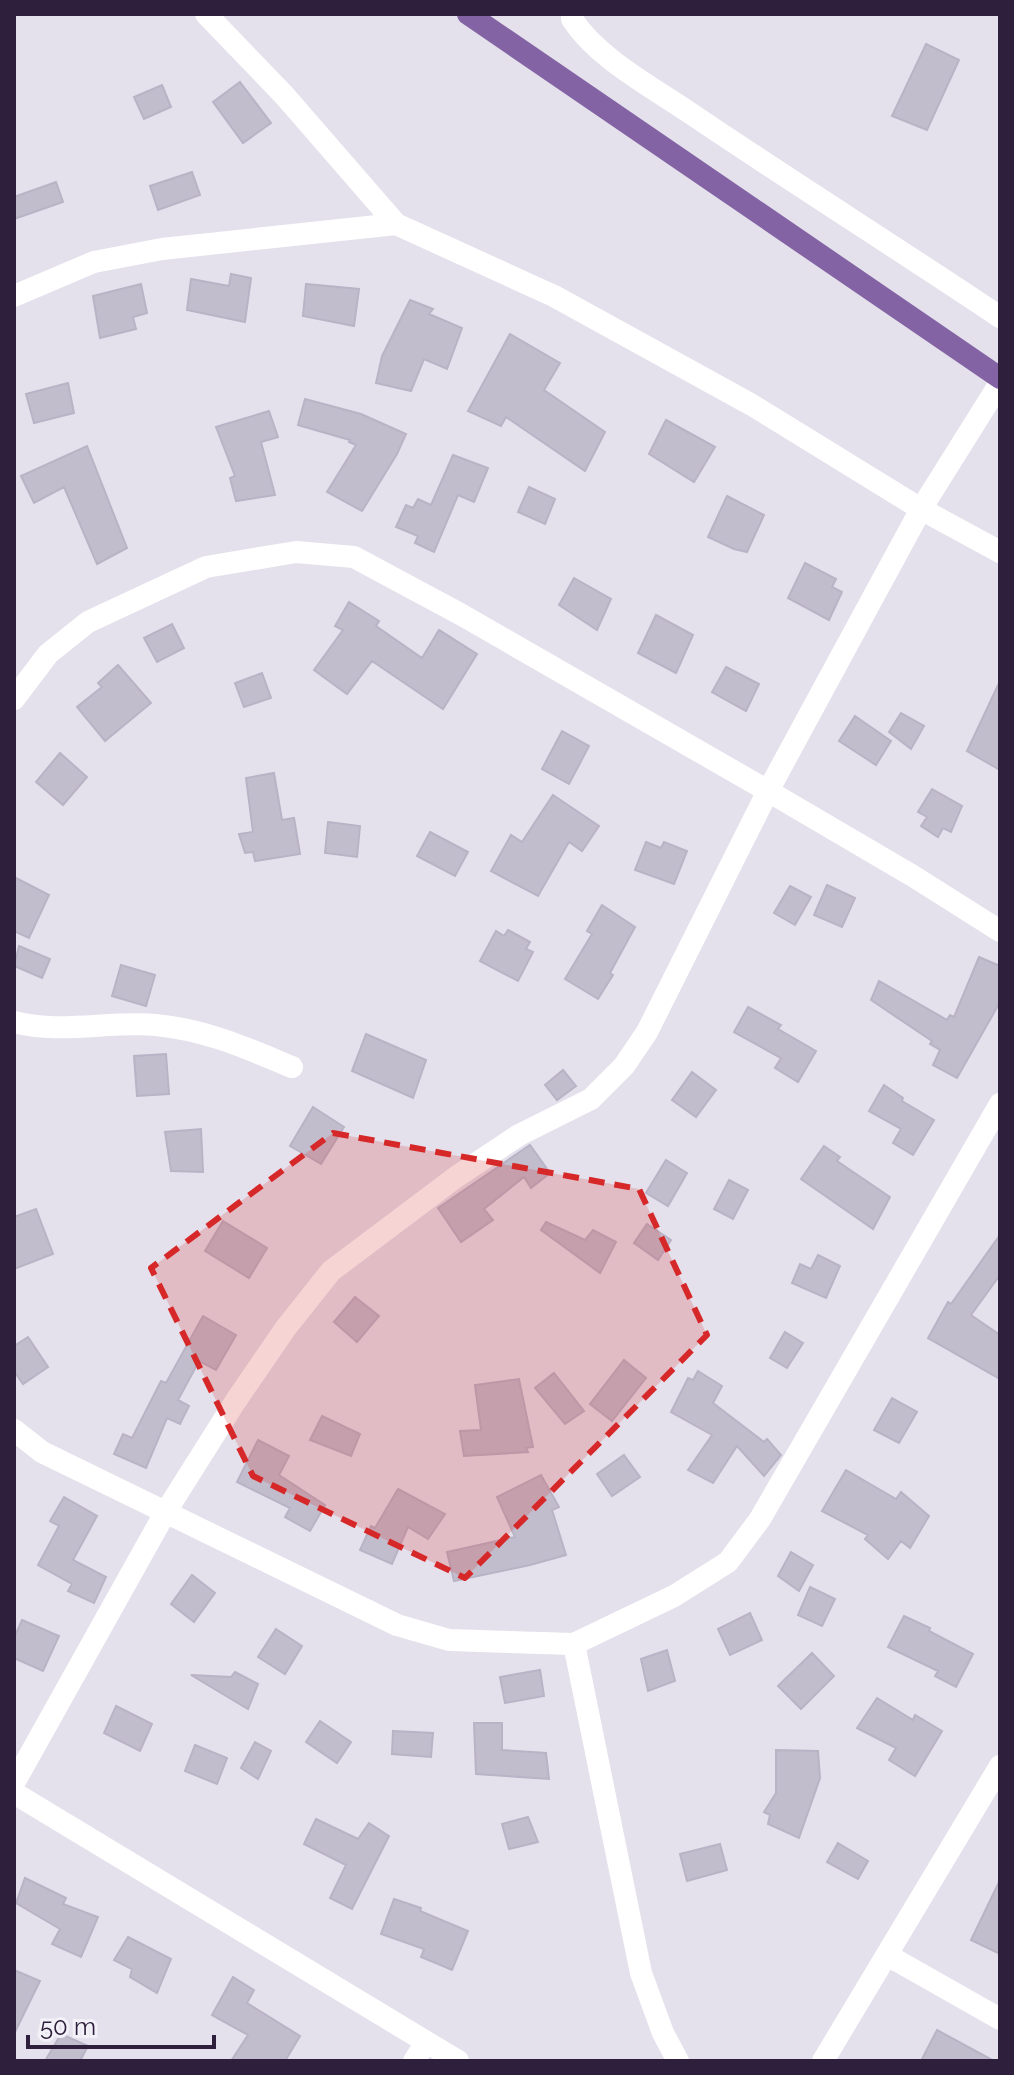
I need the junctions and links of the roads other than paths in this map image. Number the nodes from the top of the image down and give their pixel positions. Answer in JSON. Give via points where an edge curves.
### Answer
{"nodes":[{"id":1,"x":206,"y":14,"type":"edge"},
{"id":2,"x":468,"y":14,"type":"edge"},
{"id":3,"x":572,"y":14,"type":"edge"},
{"id":4,"x":396,"y":224,"type":"junction"},
{"id":5,"x":14,"y":296,"type":"edge"},
{"id":6,"x":1000,"y":317,"type":"edge"},
{"id":7,"x":1000,"y":380,"type":"edge"},
{"id":8,"x":921,"y":509,"type":"junction"},
{"id":9,"x":1000,"y":552,"type":"edge"},
{"id":10,"x":14,"y":699,"type":"edge"},
{"id":11,"x":768,"y":791,"type":"junction"},
{"id":12,"x":1000,"y":931,"type":"edge"},
{"id":13,"x":14,"y":1022,"type":"edge"},
{"id":14,"x":292,"y":1067,"type":"dead end"},
{"id":15,"x":1000,"y":1104,"type":"edge"},
{"id":16,"x":14,"y":1430,"type":"edge"},
{"id":17,"x":165,"y":1513,"type":"junction"},
{"id":18,"x":574,"y":1644,"type":"junction"},
{"id":19,"x":1000,"y":1766,"type":"edge"},
{"id":20,"x":14,"y":1783,"type":"edge"},
{"id":21,"x":14,"y":1793,"type":"edge"},
{"id":22,"x":887,"y":1955,"type":"junction"},
{"id":23,"x":1000,"y":2019,"type":"edge"},
{"id":24,"x":420,"y":2051,"type":"edge"},
{"id":25,"x":458,"y":2061,"type":"edge"},
{"id":26,"x":678,"y":2061,"type":"edge"},
{"id":27,"x":823,"y":2061,"type":"edge"}],
"edges":[{"from":1,"to":4,"type":"street"},
{"from":2,"to":7,"type":"main road"},
{"from":3,"to":6,"type":"street","via":[[582,35],[624,68]]},
{"from":4,"to":5,"type":"street","via":[[162,249],[94,262]]},
{"from":4,"to":8,"type":"street","via":[[554,296],[752,405]]},
{"from":7,"to":8,"type":"street"},
{"from":8,"to":9,"type":"street"},
{"from":8,"to":11,"type":"street"},
{"from":10,"to":11,"type":"street","via":[[48,654],[88,622],[206,567],[296,552],[354,557]]},
{"from":11,"to":12,"type":"street"},
{"from":11,"to":17,"type":"street","via":[[647,1032],[624,1066],[591,1099],[519,1135],[331,1271],[243,1390]]},
{"from":13,"to":14,"type":"street","via":[[43,1029],[154,1025],[206,1032]]},
{"from":15,"to":18,"type":"street","via":[[760,1519],[728,1562],[674,1596]]},
{"from":16,"to":17,"type":"street","via":[[42,1452]]},
{"from":17,"to":18,"type":"street","via":[[397,1625],[449,1640]]},
{"from":17,"to":20,"type":"street"},
{"from":18,"to":26,"type":"street","via":[[641,1973]]},
{"from":19,"to":22,"type":"street"},
{"from":21,"to":24,"type":"street"},
{"from":22,"to":23,"type":"street"},
{"from":22,"to":27,"type":"street"},
{"from":24,"to":25,"type":"street"}]}
